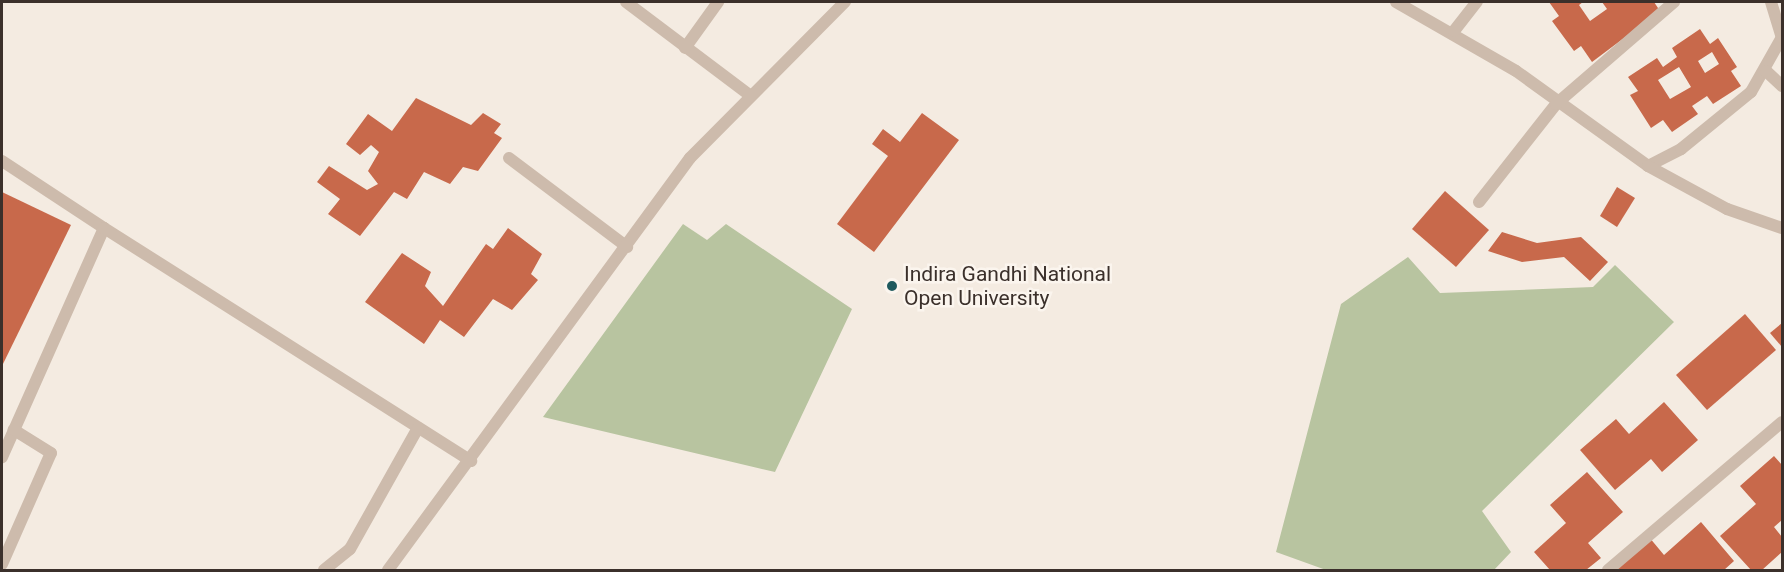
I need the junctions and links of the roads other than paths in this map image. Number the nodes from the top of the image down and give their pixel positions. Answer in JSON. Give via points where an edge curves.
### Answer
{"nodes":[{"id":1,"x":626,"y":2,"type":"edge"},
{"id":2,"x":718,"y":2,"type":"edge"},
{"id":3,"x":845,"y":2,"type":"edge"},
{"id":4,"x":1396,"y":2,"type":"edge"},
{"id":5,"x":1477,"y":2,"type":"edge"},
{"id":6,"x":1674,"y":2,"type":"edge"},
{"id":7,"x":1771,"y":2,"type":"edge"},
{"id":8,"x":1454,"y":31,"type":"junction"},
{"id":9,"x":1782,"y":37,"type":"edge"},
{"id":10,"x":685,"y":48,"type":"junction"},
{"id":11,"x":1766,"y":70,"type":"junction"},
{"id":12,"x":1782,"y":86,"type":"edge"},
{"id":13,"x":748,"y":94,"type":"junction"},
{"id":14,"x":1556,"y":104,"type":"junction"},
{"id":15,"x":509,"y":158,"type":"dead end"},
{"id":16,"x":2,"y":161,"type":"edge"},
{"id":17,"x":1647,"y":166,"type":"junction"},
{"id":18,"x":1479,"y":202,"type":"dead end"},
{"id":19,"x":104,"y":228,"type":"junction"},
{"id":20,"x":1782,"y":228,"type":"edge"},
{"id":21,"x":627,"y":247,"type":"junction"},
{"id":22,"x":1782,"y":422,"type":"edge"},
{"id":23,"x":418,"y":428,"type":"junction"},
{"id":24,"x":14,"y":430,"type":"junction"},
{"id":25,"x":2,"y":457,"type":"edge"},
{"id":26,"x":471,"y":461,"type":"junction"},
{"id":27,"x":2,"y":564,"type":"edge"},
{"id":28,"x":324,"y":570,"type":"edge"},
{"id":29,"x":388,"y":570,"type":"edge"},
{"id":30,"x":1608,"y":570,"type":"edge"}],
"edges":[{"from":1,"to":10,"type":"lane"},
{"from":2,"to":10,"type":"lane"},
{"from":3,"to":13,"type":"lane"},
{"from":4,"to":8,"type":"lane"},
{"from":5,"to":8,"type":"lane"},
{"from":6,"to":14,"type":"lane"},
{"from":7,"to":9,"type":"lane"},
{"from":8,"to":14,"type":"lane"},
{"from":9,"to":11,"type":"lane"},
{"from":10,"to":13,"type":"lane"},
{"from":11,"to":12,"type":"lane"},
{"from":11,"to":17,"type":"lane","via":[[1721,119],[1659,164]]},
{"from":13,"to":21,"type":"lane","via":[[690,158]]},
{"from":14,"to":17,"type":"lane"},
{"from":14,"to":18,"type":"lane"},
{"from":15,"to":21,"type":"lane"},
{"from":16,"to":19,"type":"lane"},
{"from":17,"to":20,"type":"lane","via":[[1727,209]]},
{"from":19,"to":23,"type":"lane"},
{"from":19,"to":24,"type":"lane"},
{"from":21,"to":26,"type":"lane"},
{"from":22,"to":30,"type":"lane"},
{"from":23,"to":26,"type":"lane"},
{"from":23,"to":28,"type":"lane","via":[[350,549]]},
{"from":24,"to":25,"type":"lane"},
{"from":24,"to":27,"type":"lane","via":[[51,453]]},
{"from":26,"to":29,"type":"lane"}]}
